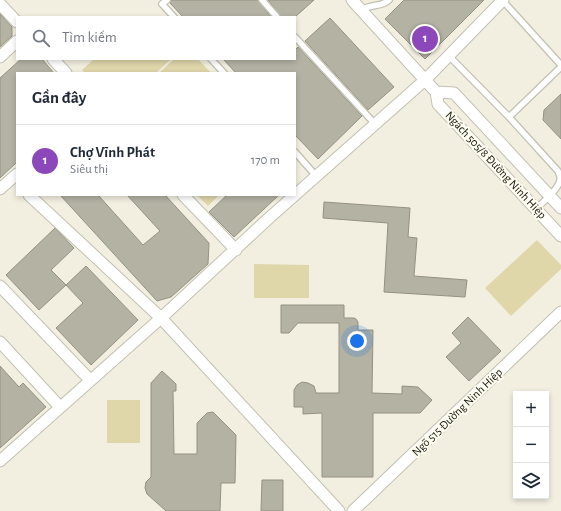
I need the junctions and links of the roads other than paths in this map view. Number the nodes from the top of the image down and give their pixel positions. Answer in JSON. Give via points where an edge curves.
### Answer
{"nodes":[{"id":1,"x":167,"y":0,"type":"edge"},
{"id":2,"x":262,"y":0,"type":"edge"},
{"id":3,"x":352,"y":0,"type":"edge"},
{"id":4,"x":389,"y":0,"type":"edge"},
{"id":5,"x":503,"y":0,"type":"edge"},
{"id":6,"x":0,"y":4,"type":"edge"},
{"id":7,"x":361,"y":11,"type":"junction"},
{"id":8,"x":173,"y":16,"type":"edge"},
{"id":9,"x":276,"y":16,"type":"edge"},
{"id":10,"x":16,"y":21,"type":"edge"},
{"id":11,"x":296,"y":37,"type":"edge"},
{"id":12,"x":16,"y":42,"type":"edge"},
{"id":13,"x":449,"y":56,"type":"junction"},
{"id":14,"x":0,"y":57,"type":"edge"},
{"id":15,"x":54,"y":60,"type":"edge"},
{"id":16,"x":212,"y":60,"type":"edge"},
{"id":17,"x":561,"y":66,"type":"edge"},
{"id":18,"x":65,"y":72,"type":"edge"},
{"id":19,"x":223,"y":72,"type":"edge"},
{"id":20,"x":425,"y":80,"type":"junction"},
{"id":21,"x":436,"y":92,"type":"junction"},
{"id":22,"x":509,"y":117,"type":"junction"},
{"id":23,"x":375,"y":124,"type":"junction"},
{"id":24,"x":296,"y":153,"type":"edge"},
{"id":25,"x":317,"y":177,"type":"junction"},
{"id":26,"x":15,"y":179,"type":"edge"},
{"id":27,"x":0,"y":189,"type":"edge"},
{"id":28,"x":296,"y":195,"type":"edge"},
{"id":29,"x":30,"y":196,"type":"edge"},
{"id":30,"x":184,"y":196,"type":"edge"},
{"id":31,"x":295,"y":196,"type":"edge"},
{"id":32,"x":550,"y":196,"type":"junction"},
{"id":33,"x":561,"y":208,"type":"edge"},
{"id":34,"x":536,"y":209,"type":"junction"},
{"id":35,"x":561,"y":236,"type":"edge"},
{"id":36,"x":236,"y":250,"type":"junction"},
{"id":37,"x":0,"y":286,"type":"edge"},
{"id":38,"x":561,"y":312,"type":"edge"},
{"id":39,"x":161,"y":318,"type":"junction"},
{"id":40,"x":0,"y":342,"type":"edge"},
{"id":41,"x":90,"y":380,"type":"junction"},
{"id":42,"x":60,"y":407,"type":"junction"},
{"id":43,"x":0,"y":460,"type":"edge"},
{"id":44,"x":339,"y":511,"type":"edge"},
{"id":45,"x":353,"y":511,"type":"edge"}],
"edges":[{"from":1,"to":8,"type":"lane","via":[[162,4]]},
{"from":2,"to":9,"type":"lane"},
{"from":3,"to":7,"type":"street","name":"Ngách 505/8 Đường Ninh Hiệp"},
{"from":4,"to":7,"type":"lane","via":[[385,4],[369,6]]},
{"from":5,"to":13,"type":"street"},
{"from":5,"to":17,"type":"lane"},
{"from":6,"to":10,"type":"street"},
{"from":7,"to":20,"type":"street","name":"Ngách 505/8 Đường Ninh Hiệp"},
{"from":11,"to":23,"type":"lane"},
{"from":12,"to":14,"type":"street"},
{"from":13,"to":20,"type":"street"},
{"from":13,"to":22,"type":"lane"},
{"from":15,"to":18,"type":"street"},
{"from":16,"to":19,"type":"lane"},
{"from":17,"to":22,"type":"lane"},
{"from":20,"to":21,"type":"street","name":"Ngách 505/8 Đường Ninh Hiệp"},
{"from":20,"to":23,"type":"street"},
{"from":21,"to":32,"type":"street","name":"Ngách 505/8 Đường Ninh Hiệp","via":[[454,93]]},
{"from":21,"to":34,"type":"street","name":"Ngách 505/8 Đường Ninh Hiệp","via":[[438,104]]},
{"from":22,"to":32,"type":"lane","via":[[558,171],[561,180]]},
{"from":23,"to":25,"type":"street"},
{"from":24,"to":25,"type":"lane"},
{"from":25,"to":28,"type":"street"},
{"from":26,"to":27,"type":"street"},
{"from":29,"to":39,"type":"street"},
{"from":30,"to":36,"type":"street"},
{"from":31,"to":36,"type":"street"},
{"from":32,"to":33,"type":"street","name":"Ngách 505/8 Đường Ninh Hiệp"},
{"from":32,"to":34,"type":"lane"},
{"from":34,"to":35,"type":"street","name":"Ngách 505/8 Đường Ninh Hiệp"},
{"from":36,"to":39,"type":"street"},
{"from":37,"to":41,"type":"street"},
{"from":38,"to":45,"type":"street","name":"Ngõ 515 Đường Ninh Hiệp"},
{"from":39,"to":41,"type":"street"},
{"from":39,"to":44,"type":"street"},
{"from":40,"to":42,"type":"street"},
{"from":41,"to":42,"type":"street"},
{"from":42,"to":43,"type":"street"}]}
